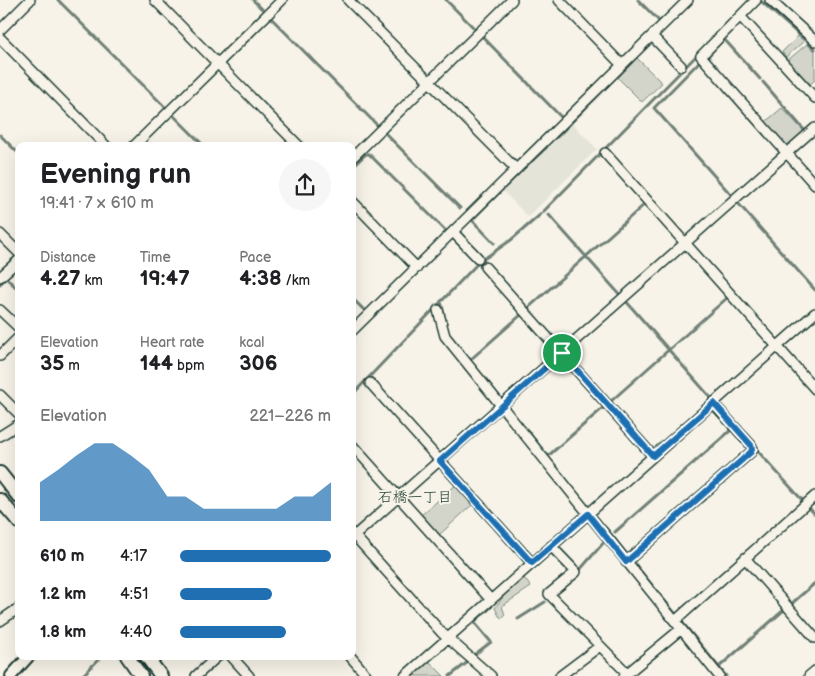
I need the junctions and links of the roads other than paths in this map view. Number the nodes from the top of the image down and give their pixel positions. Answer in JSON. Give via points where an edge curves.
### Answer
{"nodes":[{"id":1,"x":30,"y":0,"type":"edge"},
{"id":2,"x":155,"y":0,"type":"edge"},
{"id":3,"x":282,"y":0,"type":"edge"},
{"id":4,"x":348,"y":0,"type":"edge"},
{"id":5,"x":512,"y":0,"type":"edge"},
{"id":6,"x":559,"y":0,"type":"edge"},
{"id":7,"x":688,"y":0,"type":"edge"},
{"id":8,"x":756,"y":0,"type":"edge"},
{"id":9,"x":770,"y":0,"type":"edge"},
{"id":10,"x":740,"y":16,"type":"junction"},
{"id":11,"x":0,"y":30,"type":"edge"},
{"id":12,"x":652,"y":36,"type":"junction"},
{"id":13,"x":0,"y":38,"type":"edge"},
{"id":14,"x":815,"y":42,"type":"edge"},
{"id":15,"x":218,"y":64,"type":"junction"},
{"id":16,"x":622,"y":65,"type":"junction"},
{"id":17,"x":681,"y":66,"type":"dead end"},
{"id":18,"x":429,"y":82,"type":"junction"},
{"id":19,"x":815,"y":98,"type":"edge"},
{"id":20,"x":815,"y":128,"type":"edge"},
{"id":21,"x":102,"y":142,"type":"edge"},
{"id":22,"x":138,"y":142,"type":"edge"},
{"id":23,"x":294,"y":142,"type":"edge"},
{"id":24,"x":605,"y":153,"type":"dead end"},
{"id":25,"x":787,"y":153,"type":"junction"},
{"id":26,"x":356,"y":154,"type":"edge"},
{"id":27,"x":516,"y":169,"type":"junction"},
{"id":28,"x":815,"y":185,"type":"edge"},
{"id":29,"x":356,"y":206,"type":"edge"},
{"id":30,"x":452,"y":232,"type":"junction"},
{"id":31,"x":0,"y":234,"type":"edge"},
{"id":32,"x":685,"y":243,"type":"junction"},
{"id":33,"x":15,"y":249,"type":"edge"},
{"id":34,"x":478,"y":258,"type":"dead end"},
{"id":35,"x":15,"y":264,"type":"edge"},
{"id":36,"x":485,"y":267,"type":"dead end"},
{"id":37,"x":417,"y":268,"type":"junction"},
{"id":38,"x":0,"y":277,"type":"edge"},
{"id":39,"x":0,"y":310,"type":"edge"},
{"id":40,"x":438,"y":310,"type":"dead end"},
{"id":41,"x":815,"y":313,"type":"edge"},
{"id":42,"x":15,"y":324,"type":"edge"},
{"id":43,"x":356,"y":328,"type":"edge"},
{"id":44,"x":15,"y":341,"type":"edge"},
{"id":45,"x":777,"y":347,"type":"junction"},
{"id":46,"x":562,"y":353,"type":"junction"},
{"id":47,"x":0,"y":356,"type":"edge"},
{"id":48,"x":370,"y":383,"type":"dead end"},
{"id":49,"x":815,"y":389,"type":"edge"},
{"id":50,"x":0,"y":395,"type":"edge"},
{"id":51,"x":714,"y":403,"type":"junction"},
{"id":52,"x":501,"y":406,"type":"junction"},
{"id":53,"x":15,"y":410,"type":"edge"},
{"id":54,"x":15,"y":427,"type":"edge"},
{"id":55,"x":0,"y":436,"type":"edge"},
{"id":56,"x":356,"y":449,"type":"edge"},
{"id":57,"x":653,"y":456,"type":"junction"},
{"id":58,"x":440,"y":461,"type":"junction"},
{"id":59,"x":0,"y":473,"type":"edge"},
{"id":60,"x":15,"y":492,"type":"edge"},
{"id":61,"x":815,"y":496,"type":"edge"},
{"id":62,"x":399,"y":497,"type":"junction"},
{"id":63,"x":0,"y":500,"type":"edge"},
{"id":64,"x":588,"y":514,"type":"junction"},
{"id":65,"x":15,"y":517,"type":"edge"},
{"id":66,"x":356,"y":533,"type":"edge"},
{"id":67,"x":356,"y":538,"type":"edge"},
{"id":68,"x":551,"y":546,"type":"junction"},
{"id":69,"x":745,"y":558,"type":"junction"},
{"id":70,"x":626,"y":562,"type":"junction"},
{"id":71,"x":532,"y":563,"type":"junction"},
{"id":72,"x":491,"y":600,"type":"junction"},
{"id":73,"x":15,"y":611,"type":"edge"},
{"id":74,"x":0,"y":621,"type":"edge"},
{"id":75,"x":674,"y":621,"type":"junction"},
{"id":76,"x":681,"y":629,"type":"junction"},
{"id":77,"x":448,"y":638,"type":"junction"},
{"id":78,"x":815,"y":638,"type":"edge"},
{"id":79,"x":600,"y":646,"type":"junction"},
{"id":80,"x":25,"y":660,"type":"edge"},
{"id":81,"x":130,"y":660,"type":"edge"},
{"id":82,"x":149,"y":660,"type":"edge"},
{"id":83,"x":214,"y":660,"type":"edge"},
{"id":84,"x":235,"y":660,"type":"edge"},
{"id":85,"x":353,"y":660,"type":"edge"},
{"id":86,"x":815,"y":671,"type":"edge"},
{"id":87,"x":625,"y":675,"type":"edge"},
{"id":88,"x":11,"y":676,"type":"edge"},
{"id":89,"x":141,"y":676,"type":"edge"},
{"id":90,"x":161,"y":676,"type":"edge"},
{"id":91,"x":196,"y":676,"type":"edge"},
{"id":92,"x":249,"y":676,"type":"edge"},
{"id":93,"x":367,"y":676,"type":"edge"},
{"id":94,"x":405,"y":676,"type":"edge"},
{"id":95,"x":491,"y":676,"type":"edge"},
{"id":96,"x":560,"y":676,"type":"edge"},
{"id":97,"x":719,"y":676,"type":"edge"},
{"id":98,"x":809,"y":676,"type":"edge"}],
"edges":[{"from":1,"to":11,"type":"street"},
{"from":2,"to":15,"type":"street"},
{"from":3,"to":15,"type":"street"},
{"from":4,"to":18,"type":"street"},
{"from":5,"to":18,"type":"street"},
{"from":6,"to":16,"type":"street"},
{"from":7,"to":12,"type":"street"},
{"from":8,"to":10,"type":"street"},
{"from":9,"to":14,"type":"street"},
{"from":10,"to":19,"type":"street"},
{"from":10,"to":25,"type":"street","via":[[701,56]]},
{"from":12,"to":16,"type":"street"},
{"from":12,"to":17,"type":"street"},
{"from":13,"to":21,"type":"street"},
{"from":15,"to":22,"type":"street"},
{"from":15,"to":23,"type":"street"},
{"from":16,"to":27,"type":"street"},
{"from":18,"to":26,"type":"street"},
{"from":18,"to":27,"type":"street"},
{"from":20,"to":25,"type":"street"},
{"from":24,"to":32,"type":"street"},
{"from":25,"to":28,"type":"street"},
{"from":25,"to":32,"type":"street"},
{"from":27,"to":30,"type":"street"},
{"from":29,"to":37,"type":"street"},
{"from":30,"to":34,"type":"street"},
{"from":30,"to":37,"type":"street"},
{"from":31,"to":33,"type":"street"},
{"from":32,"to":45,"type":"street"},
{"from":32,"to":46,"type":"street"},
{"from":35,"to":38,"type":"street"},
{"from":36,"to":46,"type":"street"},
{"from":37,"to":43,"type":"street"},
{"from":39,"to":42,"type":"street"},
{"from":40,"to":52,"type":"street","via":[[445,336]]},
{"from":41,"to":45,"type":"street"},
{"from":44,"to":47,"type":"street"},
{"from":45,"to":49,"type":"street"},
{"from":45,"to":51,"type":"street"},
{"from":46,"to":52,"type":"street"},
{"from":46,"to":57,"type":"street"},
{"from":48,"to":58,"type":"street"},
{"from":50,"to":53,"type":"street"},
{"from":51,"to":57,"type":"street"},
{"from":51,"to":70,"type":"street","via":[[751,445],[751,452]]},
{"from":52,"to":58,"type":"street"},
{"from":52,"to":64,"type":"street"},
{"from":54,"to":55,"type":"street"},
{"from":56,"to":62,"type":"street"},
{"from":57,"to":64,"type":"street"},
{"from":58,"to":62,"type":"street"},
{"from":58,"to":71,"type":"street"},
{"from":59,"to":60,"type":"main road"},
{"from":61,"to":69,"type":"street"},
{"from":62,"to":66,"type":"street"},
{"from":62,"to":72,"type":"street"},
{"from":63,"to":65,"type":"main road"},
{"from":64,"to":68,"type":"street"},
{"from":64,"to":70,"type":"street"},
{"from":67,"to":77,"type":"street"},
{"from":68,"to":71,"type":"street"},
{"from":68,"to":79,"type":"street","via":[[576,572],[549,594]]},
{"from":69,"to":75,"type":"street"},
{"from":69,"to":78,"type":"street"},
{"from":70,"to":75,"type":"street"},
{"from":71,"to":72,"type":"street"},
{"from":72,"to":77,"type":"street"},
{"from":73,"to":74,"type":"street"},
{"from":75,"to":76,"type":"street"},
{"from":76,"to":87,"type":"street"},
{"from":76,"to":97,"type":"street"},
{"from":77,"to":94,"type":"street"},
{"from":77,"to":95,"type":"street"},
{"from":79,"to":87,"type":"street"},
{"from":79,"to":96,"type":"street"},
{"from":80,"to":88,"type":"street"},
{"from":81,"to":89,"type":"main road"},
{"from":82,"to":90,"type":"main road"},
{"from":83,"to":91,"type":"street"},
{"from":84,"to":92,"type":"street"},
{"from":85,"to":93,"type":"street"},
{"from":86,"to":98,"type":"street"}]}
